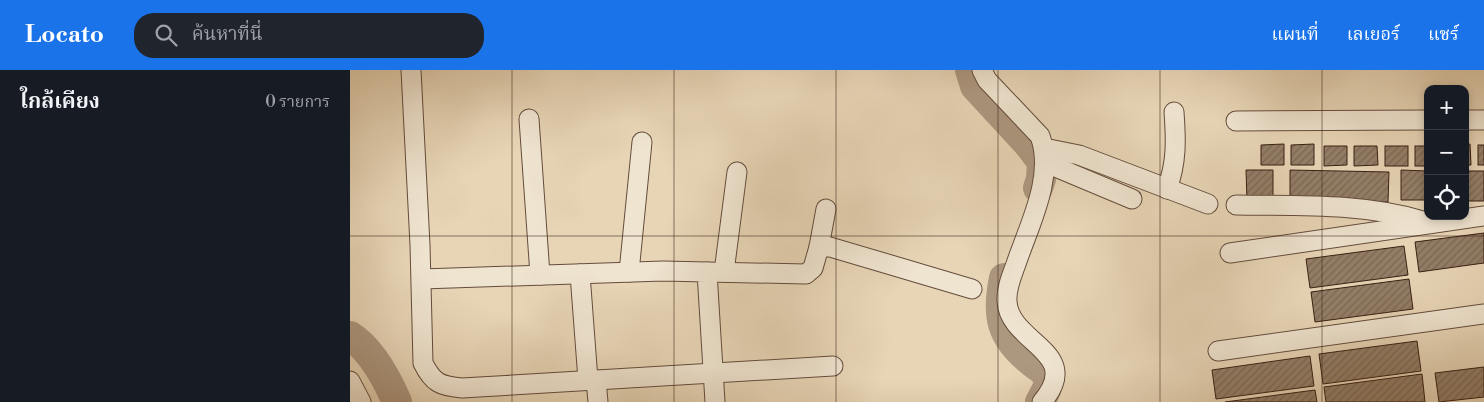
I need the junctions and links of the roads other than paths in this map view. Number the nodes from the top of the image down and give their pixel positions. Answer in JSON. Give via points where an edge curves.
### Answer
{"nodes":[{"id":1,"x":411,"y":70,"type":"edge"},
{"id":2,"x":982,"y":70,"type":"edge"},
{"id":3,"x":1174,"y":112,"type":"dead end"},
{"id":4,"x":529,"y":118,"type":"dead end"},
{"id":5,"x":1236,"y":120,"type":"dead end"},
{"id":6,"x":1424,"y":120,"type":"edge"},
{"id":7,"x":1469,"y":120,"type":"edge"},
{"id":8,"x":1484,"y":120,"type":"edge"},
{"id":9,"x":642,"y":142,"type":"dead end"},
{"id":10,"x":1045,"y":155,"type":"junction"},
{"id":11,"x":737,"y":172,"type":"dead end"},
{"id":12,"x":1167,"y":188,"type":"junction"},
{"id":13,"x":1132,"y":199,"type":"dead end"},
{"id":14,"x":1208,"y":204,"type":"dead end"},
{"id":15,"x":1236,"y":205,"type":"dead end"},
{"id":16,"x":826,"y":209,"type":"dead end"},
{"id":17,"x":1484,"y":216,"type":"edge"},
{"id":18,"x":1432,"y":223,"type":"junction"},
{"id":19,"x":819,"y":247,"type":"junction"},
{"id":20,"x":1230,"y":253,"type":"dead end"},
{"id":21,"x":629,"y":272,"type":"junction"},
{"id":22,"x":715,"y":272,"type":"junction"},
{"id":23,"x":580,"y":274,"type":"junction"},
{"id":24,"x":540,"y":275,"type":"junction"},
{"id":25,"x":422,"y":280,"type":"junction"},
{"id":26,"x":972,"y":289,"type":"dead end"},
{"id":27,"x":1484,"y":314,"type":"edge"},
{"id":28,"x":1218,"y":351,"type":"dead end"},
{"id":29,"x":833,"y":366,"type":"dead end"},
{"id":30,"x":714,"y":372,"type":"junction"},
{"id":31,"x":592,"y":380,"type":"junction"},
{"id":32,"x":350,"y":381,"type":"edge"},
{"id":33,"x":361,"y":402,"type":"edge"},
{"id":34,"x":598,"y":402,"type":"edge"},
{"id":35,"x":716,"y":402,"type":"edge"},
{"id":36,"x":1042,"y":402,"type":"edge"}],
"edges":[{"from":1,"to":25,"type":"street"},
{"from":2,"to":10,"type":"street","via":[[987,80],[1040,136]]},
{"from":3,"to":12,"type":"street","via":[[1177,150]]},
{"from":4,"to":24,"type":"street"},
{"from":5,"to":6,"type":"street"},
{"from":7,"to":8,"type":"street"},
{"from":9,"to":21,"type":"street"},
{"from":10,"to":12,"type":"street","via":[[1080,155]]},
{"from":10,"to":13,"type":"street"},
{"from":10,"to":36,"type":"street","via":[[1045,177],[1010,279],[1007,302],[1014,322],[1048,352],[1054,367],[1056,378]]},
{"from":11,"to":22,"type":"street"},
{"from":12,"to":14,"type":"street"},
{"from":15,"to":18,"type":"street","via":[[1332,206]]},
{"from":16,"to":19,"type":"street"},
{"from":17,"to":18,"type":"street"},
{"from":18,"to":20,"type":"street"},
{"from":19,"to":22,"type":"street","via":[[813,268],[806,274]]},
{"from":19,"to":26,"type":"street","via":[[843,250]]},
{"from":21,"to":22,"type":"street"},
{"from":21,"to":23,"type":"street"},
{"from":22,"to":30,"type":"street"},
{"from":23,"to":24,"type":"street"},
{"from":23,"to":31,"type":"street"},
{"from":24,"to":25,"type":"street"},
{"from":25,"to":31,"type":"street","via":[[423,363],[430,377],[445,386],[462,388]]},
{"from":27,"to":28,"type":"street"},
{"from":29,"to":30,"type":"street"},
{"from":30,"to":31,"type":"street"},
{"from":30,"to":35,"type":"street"},
{"from":31,"to":34,"type":"street"},
{"from":32,"to":33,"type":"street"}]}
